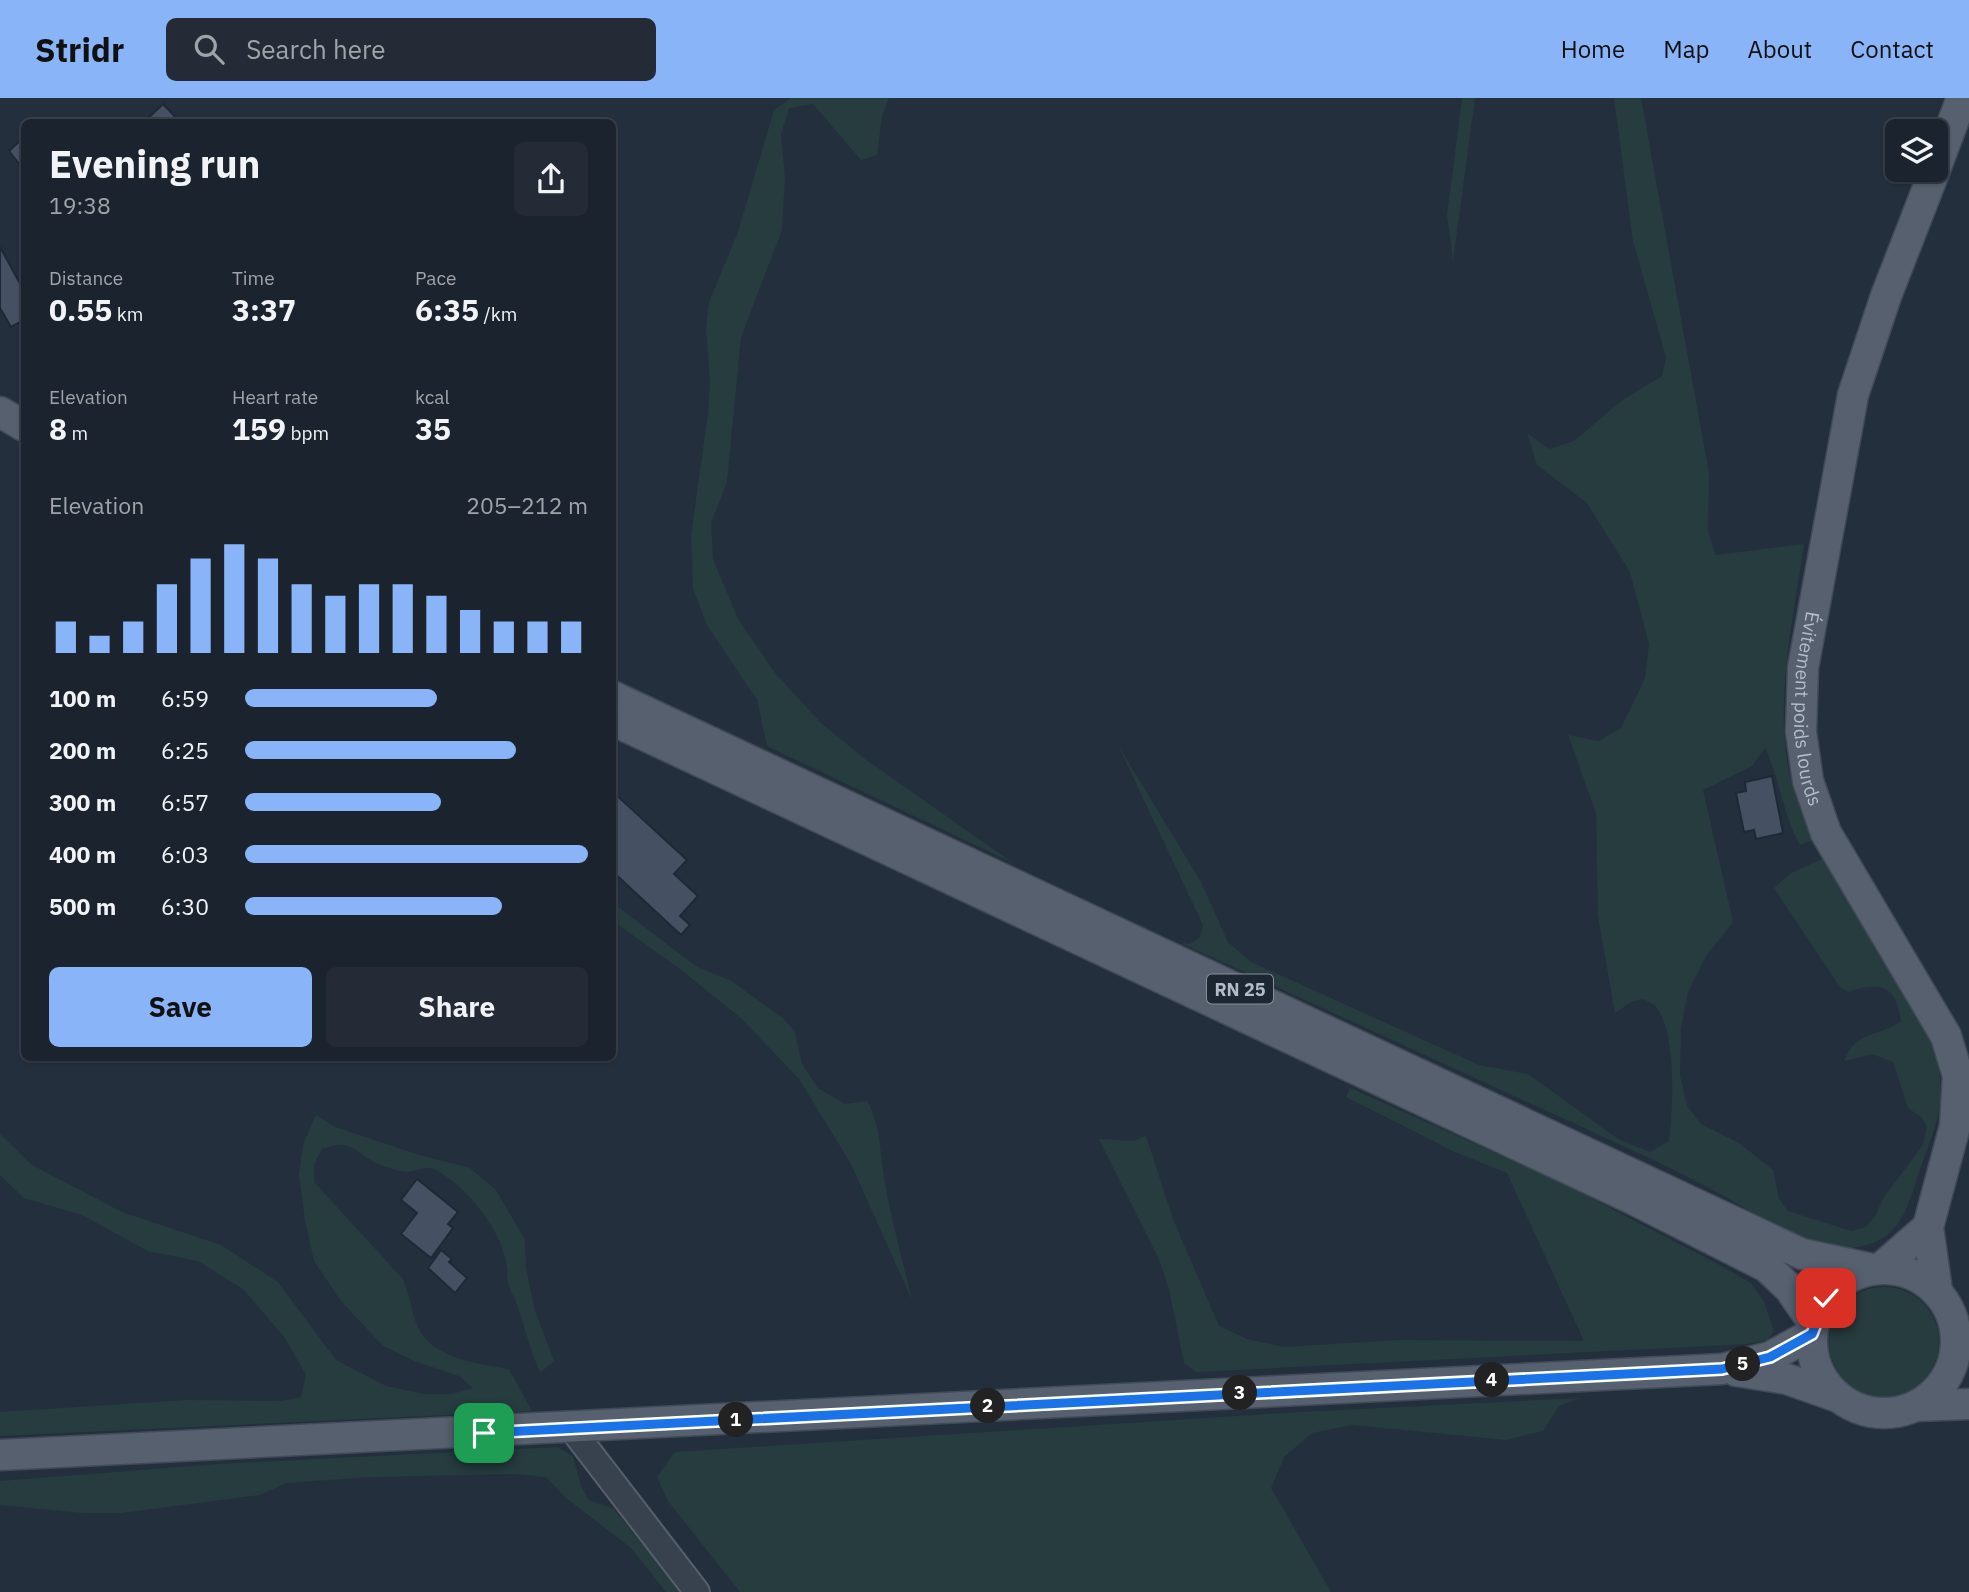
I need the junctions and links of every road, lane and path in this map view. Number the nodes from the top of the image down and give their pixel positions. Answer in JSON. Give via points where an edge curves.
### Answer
{"nodes":[{"id":1,"x":1962,"y":98,"type":"edge"},
{"id":2,"x":1948,"y":135,"type":"edge"},
{"id":3,"x":1930,"y":182,"type":"edge"},
{"id":4,"x":0,"y":412,"type":"edge"},
{"id":5,"x":21,"y":424,"type":"edge"},
{"id":6,"x":0,"y":435,"type":"edge"},
{"id":7,"x":21,"y":446,"type":"edge"},
{"id":8,"x":616,"y":698,"type":"edge"},
{"id":9,"x":616,"y":722,"type":"edge"},
{"id":10,"x":1928,"y":1227,"type":"junction"},
{"id":11,"x":1877,"y":1269,"type":"junction"},
{"id":12,"x":1942,"y":1298,"type":"junction"},
{"id":13,"x":1813,"y":1329,"type":"junction"},
{"id":14,"x":1969,"y":1330,"type":"edge"},
{"id":15,"x":1722,"y":1369,"type":"junction"},
{"id":16,"x":1838,"y":1396,"type":"junction"},
{"id":17,"x":1969,"y":1404,"type":"edge"},
{"id":18,"x":1916,"y":1406,"type":"junction"},
{"id":19,"x":571,"y":1428,"type":"junction"},
{"id":20,"x":0,"y":1455,"type":"edge"},
{"id":21,"x":697,"y":1592,"type":"edge"}],
"edges":[{"from":1,"to":2,"type":"main road","name":"Évitement poids lourds"},
{"from":3,"to":10,"type":"main road","name":"Évitement poids lourds","via":[[1853,394],[1805,655],[1801,732],[1808,781],[1826,833],[1946,1036],[1958,1076],[1955,1126]]},
{"from":4,"to":5,"type":"main road"},
{"from":6,"to":7,"type":"main road"},
{"from":8,"to":11,"type":"main road","number":"RN 25","via":[[1802,1254]]},
{"from":9,"to":13,"type":"main road","number":"RN 25","via":[[1684,1224],[1767,1267],[1790,1289]]},
{"from":10,"to":11,"type":"main road"},
{"from":10,"to":12,"type":"main road"},
{"from":11,"to":12,"type":"main road","via":[[1912,1273]]},
{"from":11,"to":13,"type":"main road","via":[[1846,1279],[1836,1288],[1826,1298]]},
{"from":12,"to":14,"type":"main road"},
{"from":12,"to":18,"type":"main road","via":[[1955,1328],[1956,1351],[1949,1373],[1935,1392]]},
{"from":13,"to":15,"type":"main road","via":[[1770,1357]]},
{"from":13,"to":16,"type":"main road","via":[[1818,1368]]},
{"from":15,"to":16,"type":"main road","via":[[1787,1378]]},
{"from":15,"to":19,"type":"main road"},
{"from":16,"to":18,"type":"main road","via":[[1856,1408],[1876,1413]]},
{"from":17,"to":18,"type":"main road"},
{"from":19,"to":20,"type":"main road"},
{"from":19,"to":21,"type":"street"}]}
